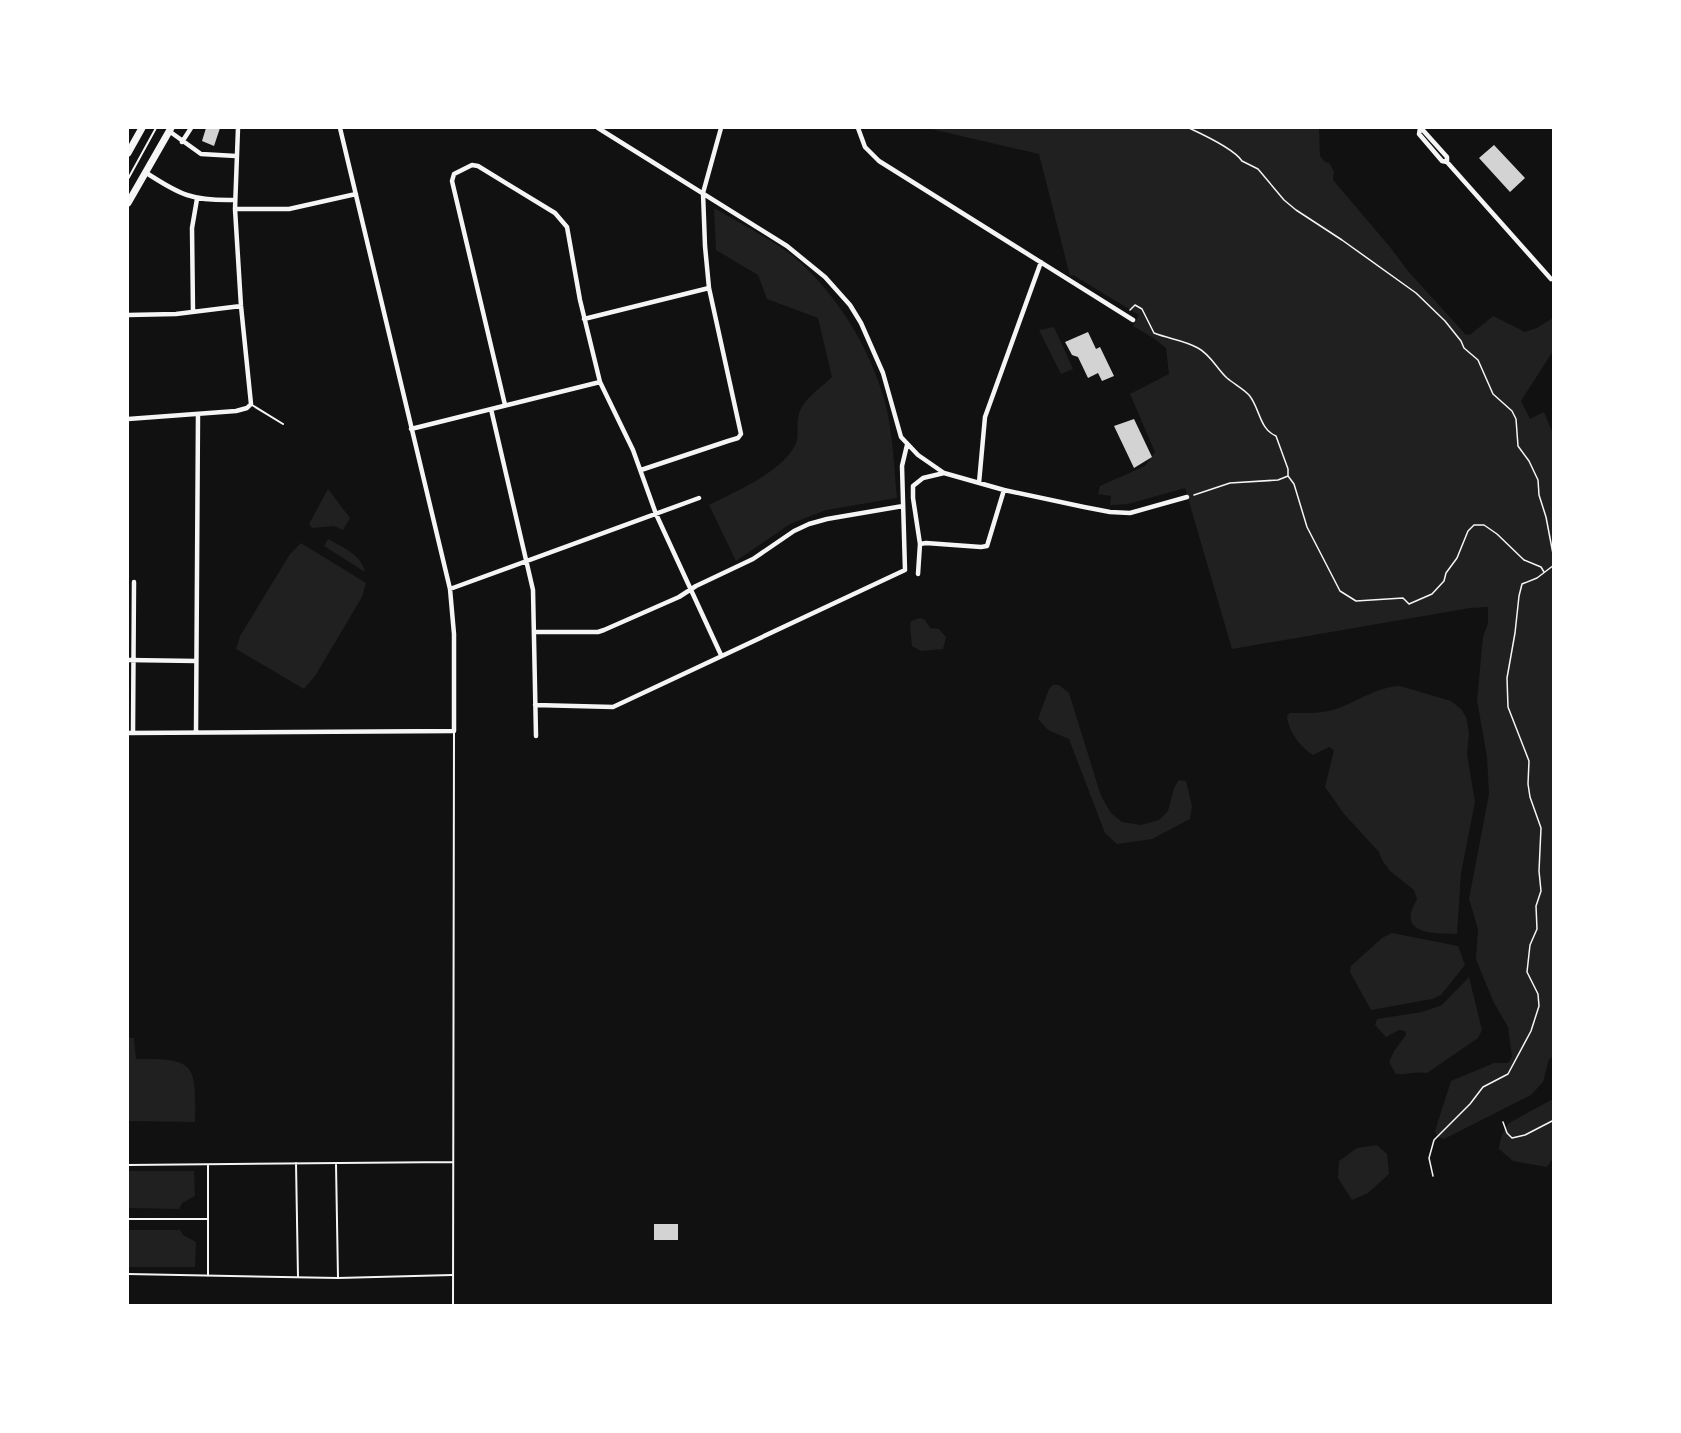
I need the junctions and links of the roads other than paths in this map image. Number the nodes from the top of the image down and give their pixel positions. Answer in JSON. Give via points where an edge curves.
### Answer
{"nodes":[{"id":1,"x":142,"y":128,"type":"edge"},
{"id":2,"x":156,"y":128,"type":"edge"},
{"id":3,"x":191,"y":128,"type":"edge"},
{"id":4,"x":238,"y":128,"type":"edge"},
{"id":5,"x":340,"y":128,"type":"edge"},
{"id":6,"x":598,"y":128,"type":"edge"},
{"id":7,"x":722,"y":128,"type":"edge"},
{"id":8,"x":858,"y":128,"type":"edge"},
{"id":9,"x":1421,"y":128,"type":"edge"},
{"id":10,"x":170,"y":129,"type":"edge"},
{"id":11,"x":182,"y":142,"type":"junction"},
{"id":12,"x":128,"y":153,"type":"edge"},
{"id":13,"x":236,"y":156,"type":"junction"},
{"id":14,"x":145,"y":172,"type":"junction"},
{"id":15,"x":128,"y":179,"type":"edge"},
{"id":16,"x":703,"y":193,"type":"junction"},
{"id":17,"x":356,"y":194,"type":"junction"},
{"id":18,"x":197,"y":200,"type":"junction"},
{"id":19,"x":235,"y":200,"type":"junction"},
{"id":20,"x":128,"y":203,"type":"edge"},
{"id":21,"x":235,"y":209,"type":"junction"},
{"id":22,"x":1041,"y":262,"type":"junction"},
{"id":23,"x":1551,"y":279,"type":"dead end"},
{"id":24,"x":709,"y":288,"type":"junction"},
{"id":25,"x":241,"y":306,"type":"junction"},
{"id":26,"x":193,"y":312,"type":"junction"},
{"id":27,"x":128,"y":315,"type":"edge"},
{"id":28,"x":584,"y":319,"type":"junction"},
{"id":29,"x":1133,"y":320,"type":"dead end"},
{"id":30,"x":600,"y":382,"type":"junction"},
{"id":31,"x":251,"y":404,"type":"junction"},
{"id":32,"x":505,"y":405,"type":"junction"},
{"id":33,"x":491,"y":410,"type":"junction"},
{"id":34,"x":198,"y":414,"type":"junction"},
{"id":35,"x":128,"y":419,"type":"edge"},
{"id":36,"x":283,"y":424,"type":"dead end"},
{"id":37,"x":411,"y":429,"type":"junction"},
{"id":38,"x":907,"y":445,"type":"junction"},
{"id":39,"x":641,"y":470,"type":"junction"},
{"id":40,"x":944,"y":473,"type":"junction"},
{"id":41,"x":979,"y":483,"type":"junction"},
{"id":42,"x":1004,"y":490,"type":"junction"},
{"id":43,"x":1187,"y":497,"type":"road end"},
{"id":44,"x":699,"y":498,"type":"dead end"},
{"id":45,"x":903,"y":506,"type":"junction"},
{"id":46,"x":656,"y":514,"type":"junction"},
{"id":47,"x":920,"y":544,"type":"junction"},
{"id":48,"x":526,"y":561,"type":"junction"},
{"id":49,"x":918,"y":574,"type":"dead end"},
{"id":50,"x":134,"y":582,"type":"dead end"},
{"id":51,"x":450,"y":589,"type":"junction"},
{"id":52,"x":692,"y":590,"type":"junction"},
{"id":53,"x":128,"y":597,"type":"edge"},
{"id":54,"x":134,"y":598,"type":"junction"},
{"id":55,"x":535,"y":632,"type":"junction"},
{"id":56,"x":721,"y":655,"type":"junction"},
{"id":57,"x":130,"y":660,"type":"edge"},
{"id":58,"x":196,"y":661,"type":"junction"},
{"id":59,"x":535,"y":705,"type":"junction"},
{"id":60,"x":454,"y":731,"type":"junction"},
{"id":61,"x":196,"y":732,"type":"junction"},
{"id":62,"x":130,"y":733,"type":"edge"},
{"id":63,"x":536,"y":736,"type":"dead end"},
{"id":64,"x":336,"y":1162,"type":"junction"},
{"id":65,"x":453,"y":1162,"type":"junction"},
{"id":66,"x":296,"y":1163,"type":"junction"},
{"id":67,"x":128,"y":1165,"type":"edge"},
{"id":68,"x":208,"y":1165,"type":"junction"},
{"id":69,"x":128,"y":1219,"type":"edge"},
{"id":70,"x":208,"y":1219,"type":"junction"},
{"id":71,"x":128,"y":1274,"type":"edge"},
{"id":72,"x":453,"y":1275,"type":"junction"},
{"id":73,"x":208,"y":1276,"type":"junction"},
{"id":74,"x":298,"y":1277,"type":"junction"},
{"id":75,"x":338,"y":1278,"type":"junction"},
{"id":76,"x":453,"y":1305,"type":"edge"}],
"edges":[{"from":1,"to":12,"type":"main road"},
{"from":2,"to":15,"type":"lane"},
{"from":3,"to":11,"type":"street"},
{"from":4,"to":13,"type":"street"},
{"from":5,"to":17,"type":"street"},
{"from":6,"to":16,"type":"street"},
{"from":7,"to":16,"type":"street"},
{"from":8,"to":22,"type":"street","via":[[865,147],[879,161]]},
{"from":9,"to":23,"type":"street","via":[[1419,134],[1442,161],[1447,159]]},
{"from":10,"to":11,"type":"street"},
{"from":10,"to":14,"type":"main road"},
{"from":11,"to":13,"type":"street","via":[[204,155]]},
{"from":13,"to":19,"type":"street"},
{"from":14,"to":18,"type":"street"},
{"from":14,"to":20,"type":"main road"},
{"from":16,"to":24,"type":"street"},
{"from":16,"to":38,"type":"street","via":[[798,254],[850,305],[879,363],[897,427]]},
{"from":17,"to":21,"type":"street","via":[[289,209]]},
{"from":17,"to":37,"type":"street"},
{"from":18,"to":19,"type":"street"},
{"from":18,"to":26,"type":"street","via":[[192,228]]},
{"from":19,"to":21,"type":"street"},
{"from":21,"to":25,"type":"street"},
{"from":22,"to":29,"type":"street"},
{"from":22,"to":41,"type":"street","via":[[985,417]]},
{"from":24,"to":28,"type":"street"},
{"from":24,"to":39,"type":"street","via":[[741,434]]},
{"from":25,"to":26,"type":"street"},
{"from":25,"to":31,"type":"street"},
{"from":26,"to":27,"type":"street"},
{"from":28,"to":30,"type":"street"},
{"from":28,"to":32,"type":"street","via":[[567,227],[555,213],[477,165],[453,175]]},
{"from":30,"to":32,"type":"street"},
{"from":30,"to":39,"type":"street"},
{"from":31,"to":34,"type":"street","via":[[236,411]]},
{"from":31,"to":36,"type":"lane"},
{"from":32,"to":33,"type":"street"},
{"from":33,"to":37,"type":"street"},
{"from":33,"to":48,"type":"street"},
{"from":34,"to":35,"type":"street"},
{"from":34,"to":58,"type":"street"},
{"from":37,"to":51,"type":"street"},
{"from":38,"to":40,"type":"street"},
{"from":38,"to":45,"type":"street"},
{"from":39,"to":46,"type":"street"},
{"from":40,"to":41,"type":"street"},
{"from":40,"to":47,"type":"street","via":[[923,478],[913,486]]},
{"from":41,"to":42,"type":"street"},
{"from":42,"to":43,"type":"street","via":[[1130,513]]},
{"from":42,"to":47,"type":"street","via":[[987,546]]},
{"from":44,"to":46,"type":"street"},
{"from":45,"to":52,"type":"street","via":[[809,524]]},
{"from":45,"to":56,"type":"street","via":[[905,570]]},
{"from":46,"to":48,"type":"street"},
{"from":46,"to":52,"type":"street"},
{"from":47,"to":49,"type":"street"},
{"from":48,"to":51,"type":"street"},
{"from":48,"to":55,"type":"street","via":[[534,598]]},
{"from":50,"to":54,"type":"street"},
{"from":51,"to":60,"type":"street"},
{"from":52,"to":55,"type":"street","via":[[598,632]]},
{"from":52,"to":56,"type":"street"},
{"from":53,"to":54,"type":"street"},
{"from":54,"to":57,"type":"street"},
{"from":55,"to":59,"type":"street"},
{"from":56,"to":59,"type":"street","via":[[613,707]]},
{"from":57,"to":58,"type":"street"},
{"from":57,"to":62,"type":"street"},
{"from":58,"to":61,"type":"street"},
{"from":59,"to":63,"type":"street"},
{"from":60,"to":61,"type":"street"},
{"from":60,"to":65,"type":"lane"},
{"from":61,"to":62,"type":"street"},
{"from":64,"to":65,"type":"lane"},
{"from":64,"to":66,"type":"lane"},
{"from":64,"to":75,"type":"lane"},
{"from":65,"to":72,"type":"lane"},
{"from":66,"to":68,"type":"lane"},
{"from":66,"to":74,"type":"lane"},
{"from":67,"to":68,"type":"lane"},
{"from":68,"to":70,"type":"lane"},
{"from":69,"to":70,"type":"lane"},
{"from":70,"to":73,"type":"lane"},
{"from":71,"to":73,"type":"lane"},
{"from":72,"to":75,"type":"lane"},
{"from":72,"to":76,"type":"lane"},
{"from":73,"to":74,"type":"lane"},
{"from":74,"to":75,"type":"lane"}]}
